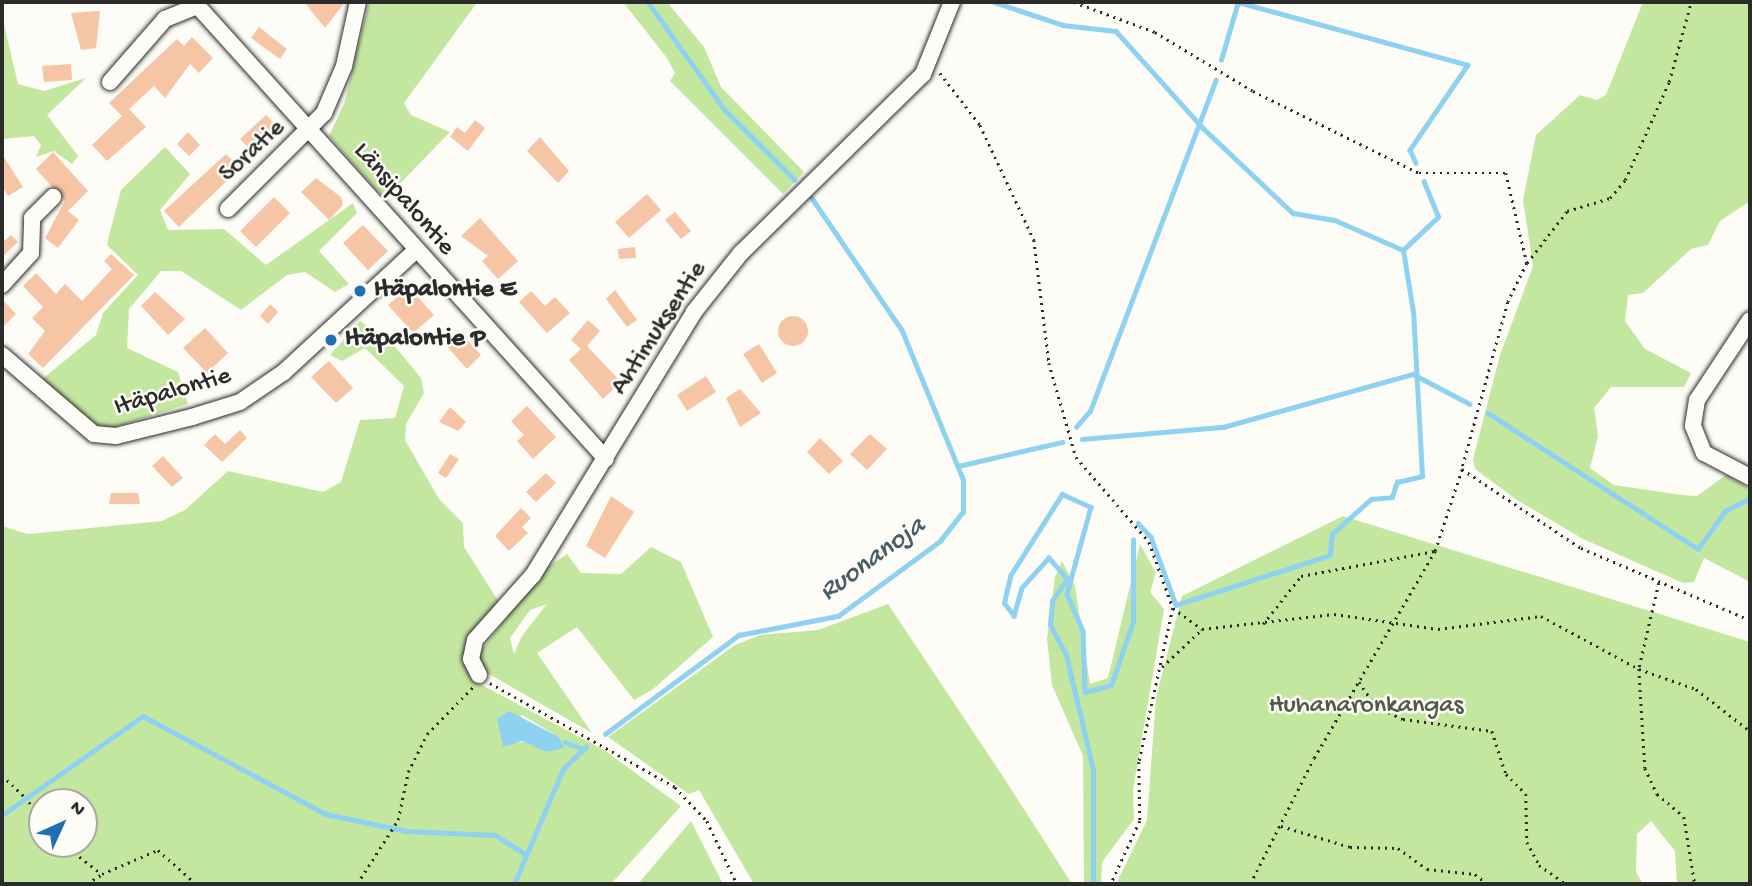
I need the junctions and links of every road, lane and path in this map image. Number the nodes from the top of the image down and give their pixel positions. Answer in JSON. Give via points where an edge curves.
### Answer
{"nodes":[{"id":1,"x":358,"y":2,"type":"edge"},
{"id":2,"x":952,"y":2,"type":"edge"},
{"id":3,"x":1074,"y":2,"type":"edge"},
{"id":4,"x":1691,"y":2,"type":"edge"},
{"id":5,"x":196,"y":4,"type":"edge"},
{"id":6,"x":932,"y":62,"type":"junction"},
{"id":7,"x":110,"y":82,"type":"dead end"},
{"id":8,"x":310,"y":132,"type":"junction"},
{"id":9,"x":53,"y":197,"type":"dead end"},
{"id":10,"x":228,"y":209,"type":"dead end"},
{"id":11,"x":415,"y":251,"type":"junction"},
{"id":12,"x":1527,"y":263,"type":"junction"},
{"id":13,"x":2,"y":285,"type":"edge"},
{"id":14,"x":1750,"y":320,"type":"edge"},
{"id":15,"x":2,"y":355,"type":"edge"},
{"id":16,"x":606,"y":459,"type":"junction"},
{"id":17,"x":1462,"y":469,"type":"junction"},
{"id":18,"x":1750,"y":477,"type":"edge"},
{"id":19,"x":1435,"y":551,"type":"junction"},
{"id":20,"x":1659,"y":583,"type":"junction"},
{"id":21,"x":1173,"y":608,"type":"junction"},
{"id":22,"x":1750,"y":620,"type":"edge"},
{"id":23,"x":1395,"y":621,"type":"junction"},
{"id":24,"x":1263,"y":624,"type":"junction"},
{"id":25,"x":1202,"y":629,"type":"junction"},
{"id":26,"x":1639,"y":669,"type":"junction"},
{"id":27,"x":1160,"y":670,"type":"junction"},
{"id":28,"x":479,"y":675,"type":"dead end"},
{"id":29,"x":1359,"y":682,"type":"junction"},
{"id":30,"x":1750,"y":731,"type":"edge"},
{"id":31,"x":2,"y":775,"type":"edge"},
{"id":32,"x":25,"y":797,"type":"dead end"},
{"id":33,"x":1281,"y":826,"type":"junction"},
{"id":34,"x":82,"y":858,"type":"edge"},
{"id":35,"x":102,"y":874,"type":"junction"},
{"id":36,"x":87,"y":884,"type":"edge"},
{"id":37,"x":196,"y":884,"type":"edge"},
{"id":38,"x":357,"y":884,"type":"edge"},
{"id":39,"x":737,"y":884,"type":"edge"},
{"id":40,"x":1111,"y":884,"type":"edge"},
{"id":41,"x":1250,"y":884,"type":"edge"},
{"id":42,"x":1489,"y":884,"type":"edge"},
{"id":43,"x":1566,"y":884,"type":"edge"},
{"id":44,"x":1696,"y":884,"type":"edge"}],
"edges":[{"from":1,"to":8,"type":"street","name":"Soratie","via":[[339,82]]},
{"from":2,"to":6,"type":"street","name":"Ahtimuksentie"},
{"from":3,"to":12,"type":"path","via":[[1155,32],[1253,91],[1419,173],[1506,173]]},
{"from":4,"to":12,"type":"path","via":[[1669,82],[1625,180],[1610,198],[1567,211]]},
{"from":5,"to":7,"type":"street","via":[[165,19]]},
{"from":5,"to":8,"type":"street","name":"Länsipalontie"},
{"from":6,"to":16,"type":"street","name":"Ahtimuksentie","via":[[715,283]]},
{"from":6,"to":21,"type":"path","via":[[980,125],[1034,240],[1049,363],[1076,457],[1149,542]]},
{"from":8,"to":10,"type":"street","name":"Soratie"},
{"from":8,"to":11,"type":"street","name":"Länsipalontie"},
{"from":9,"to":13,"type":"street","via":[[32,218],[31,253]]},
{"from":11,"to":15,"type":"street","name":"Itäpalontie","via":[[284,372],[240,402],[192,417],[116,436],[94,434]]},
{"from":11,"to":16,"type":"street","name":"Länsipalontie"},
{"from":12,"to":17,"type":"path","via":[[1508,302]]},
{"from":14,"to":18,"type":"street","via":[[1697,400],[1694,439],[1704,453]]},
{"from":16,"to":28,"type":"street","name":"Ahtimuksentie","via":[[533,575],[475,640],[471,659]]},
{"from":17,"to":19,"type":"path"},
{"from":17,"to":20,"type":"path","via":[[1557,535]]},
{"from":19,"to":23,"type":"path"},
{"from":19,"to":24,"type":"path","via":[[1301,576]]},
{"from":20,"to":22,"type":"path"},
{"from":20,"to":26,"type":"path"},
{"from":21,"to":25,"type":"path"},
{"from":21,"to":27,"type":"path"},
{"from":23,"to":24,"type":"path","via":[[1334,614]]},
{"from":23,"to":26,"type":"path","via":[[1450,629],[1541,616]]},
{"from":23,"to":29,"type":"path"},
{"from":24,"to":25,"type":"path"},
{"from":25,"to":27,"type":"path"},
{"from":26,"to":30,"type":"path","via":[[1696,689]]},
{"from":26,"to":44,"type":"path","via":[[1645,768],[1657,794],[1684,817]]},
{"from":27,"to":40,"type":"path","via":[[1139,762],[1140,821],[1117,860]]},
{"from":29,"to":33,"type":"path"},
{"from":29,"to":43,"type":"path","via":[[1376,706],[1403,719],[1492,731],[1506,774],[1526,794],[1527,842],[1539,865]]},
{"from":31,"to":32,"type":"path"},
{"from":33,"to":41,"type":"path"},
{"from":33,"to":42,"type":"path","via":[[1350,847],[1398,848],[1427,869],[1475,874]]},
{"from":34,"to":35,"type":"path"},
{"from":35,"to":36,"type":"path"},
{"from":35,"to":37,"type":"path","via":[[158,850]]},
{"from":38,"to":39,"type":"path","via":[[398,820],[408,772],[427,734],[456,698],[485,680],[675,787],[707,821]]}]}
